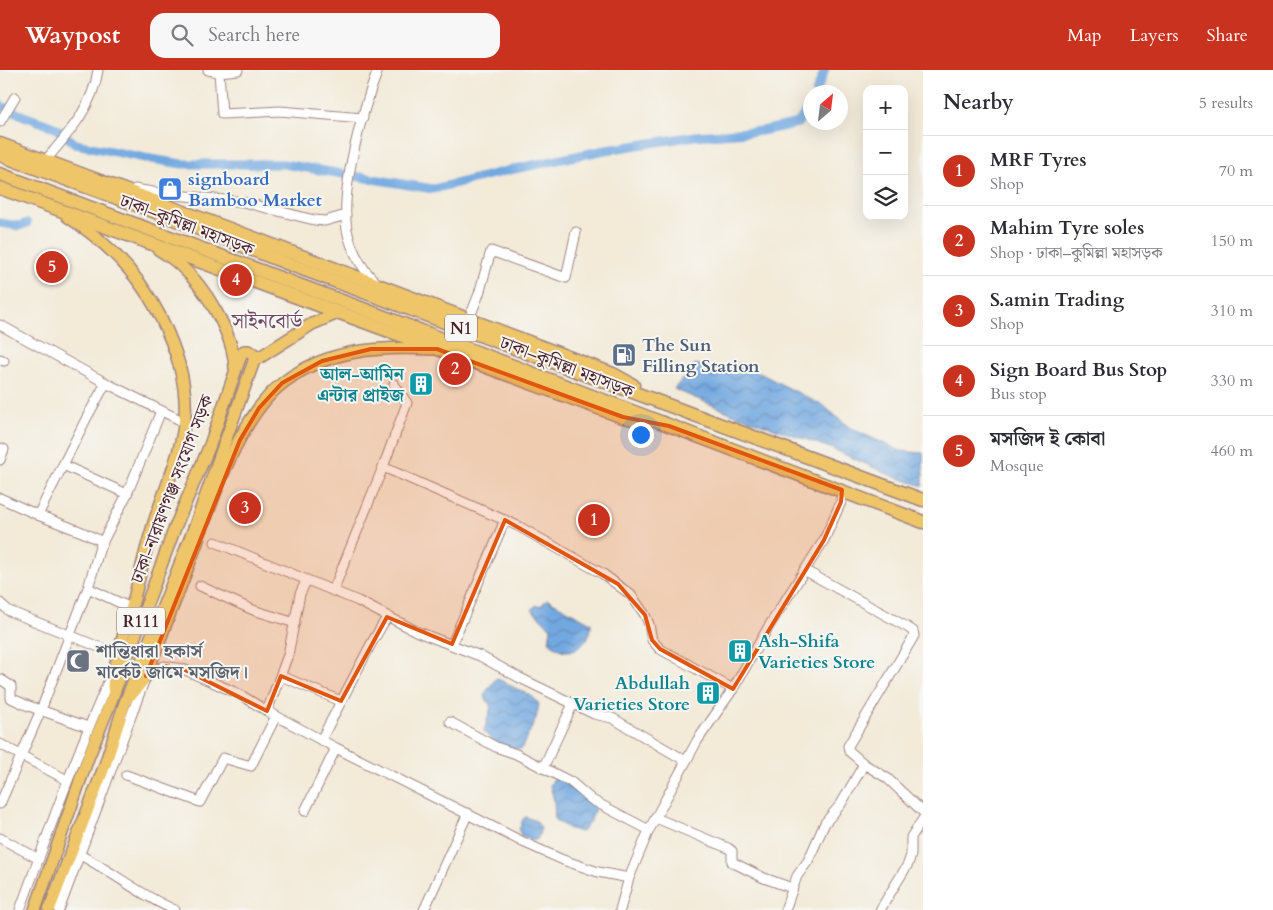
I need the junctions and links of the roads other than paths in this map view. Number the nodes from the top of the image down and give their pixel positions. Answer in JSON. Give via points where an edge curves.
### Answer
{"nodes":[{"id":1,"x":98,"y":70,"type":"edge"},
{"id":2,"x":208,"y":70,"type":"edge"},
{"id":3,"x":238,"y":70,"type":"edge"},
{"id":4,"x":378,"y":70,"type":"edge"},
{"id":5,"x":219,"y":72,"type":"junction"},
{"id":6,"x":15,"y":97,"type":"dead end"},
{"id":7,"x":363,"y":118,"type":"junction"},
{"id":8,"x":0,"y":122,"type":"edge"},
{"id":9,"x":0,"y":144,"type":"edge"},
{"id":10,"x":0,"y":155,"type":"edge"},
{"id":11,"x":49,"y":156,"type":"junction"},
{"id":12,"x":0,"y":174,"type":"edge"},
{"id":13,"x":106,"y":183,"type":"junction"},
{"id":14,"x":0,"y":188,"type":"edge"},
{"id":15,"x":48,"y":206,"type":"junction"},
{"id":16,"x":346,"y":215,"type":"junction"},
{"id":17,"x":576,"y":232,"type":"dead end"},
{"id":18,"x":149,"y":242,"type":"junction"},
{"id":19,"x":380,"y":285,"type":"junction"},
{"id":20,"x":338,"y":313,"type":"junction"},
{"id":21,"x":469,"y":319,"type":"junction"},
{"id":22,"x":0,"y":326,"type":"edge"},
{"id":23,"x":437,"y":349,"type":"junction"},
{"id":24,"x":254,"y":361,"type":"junction"},
{"id":25,"x":235,"y":373,"type":"junction"},
{"id":26,"x":106,"y":383,"type":"junction"},
{"id":27,"x":394,"y":384,"type":"dead end"},
{"id":28,"x":671,"y":406,"type":"junction"},
{"id":29,"x":161,"y":411,"type":"junction"},
{"id":30,"x":184,"y":422,"type":"junction"},
{"id":31,"x":669,"y":426,"type":"junction"},
{"id":32,"x":0,"y":448,"type":"edge"},
{"id":33,"x":0,"y":460,"type":"edge"},
{"id":34,"x":63,"y":465,"type":"junction"},
{"id":35,"x":384,"y":466,"type":"junction"},
{"id":36,"x":842,"y":490,"type":"junction"},
{"id":37,"x":127,"y":494,"type":"junction"},
{"id":38,"x":0,"y":498,"type":"edge"},
{"id":39,"x":923,"y":500,"type":"edge"},
{"id":40,"x":38,"y":515,"type":"junction"},
{"id":41,"x":505,"y":520,"type":"junction"},
{"id":42,"x":923,"y":522,"type":"edge"},
{"id":43,"x":103,"y":542,"type":"junction"},
{"id":44,"x":215,"y":542,"type":"dead end"},
{"id":45,"x":804,"y":570,"type":"junction"},
{"id":46,"x":306,"y":581,"type":"junction"},
{"id":47,"x":200,"y":586,"type":"dead end"},
{"id":48,"x":88,"y":588,"type":"junction"},
{"id":49,"x":333,"y":590,"type":"junction"},
{"id":50,"x":0,"y":604,"type":"edge"},
{"id":51,"x":131,"y":608,"type":"junction"},
{"id":52,"x":387,"y":617,"type":"junction"},
{"id":53,"x":296,"y":623,"type":"junction"},
{"id":54,"x":70,"y":636,"type":"junction"},
{"id":55,"x":452,"y":644,"type":"junction"},
{"id":56,"x":119,"y":655,"type":"junction"},
{"id":57,"x":114,"y":669,"type":"junction"},
{"id":58,"x":146,"y":676,"type":"junction"},
{"id":59,"x":281,"y":676,"type":"junction"},
{"id":60,"x":0,"y":679,"type":"edge"},
{"id":61,"x":733,"y":689,"type":"junction"},
{"id":62,"x":112,"y":701,"type":"junction"},
{"id":63,"x":341,"y":701,"type":"junction"},
{"id":64,"x":573,"y":704,"type":"junction"},
{"id":65,"x":124,"y":705,"type":"junction"},
{"id":66,"x":41,"y":710,"type":"junction"},
{"id":67,"x":268,"y":711,"type":"junction"},
{"id":68,"x":276,"y":716,"type":"junction"},
{"id":69,"x":450,"y":722,"type":"dead end"},
{"id":70,"x":88,"y":727,"type":"junction"},
{"id":71,"x":321,"y":740,"type":"junction"},
{"id":72,"x":0,"y":744,"type":"edge"},
{"id":73,"x":336,"y":748,"type":"junction"},
{"id":74,"x":21,"y":756,"type":"junction"},
{"id":75,"x":686,"y":761,"type":"junction"},
{"id":76,"x":864,"y":764,"type":"junction"},
{"id":77,"x":543,"y":768,"type":"junction"},
{"id":78,"x":126,"y":775,"type":"dead end"},
{"id":79,"x":67,"y":780,"type":"junction"},
{"id":80,"x":0,"y":804,"type":"edge"},
{"id":81,"x":305,"y":811,"type":"dead end"},
{"id":82,"x":923,"y":812,"type":"edge"},
{"id":83,"x":468,"y":813,"type":"junction"},
{"id":84,"x":656,"y":818,"type":"junction"},
{"id":85,"x":923,"y":819,"type":"edge"},
{"id":86,"x":649,"y":830,"type":"junction"},
{"id":87,"x":0,"y":838,"type":"edge"},
{"id":88,"x":80,"y":854,"type":"junction"},
{"id":89,"x":38,"y":859,"type":"junction"},
{"id":90,"x":629,"y":878,"type":"junction"},
{"id":91,"x":792,"y":888,"type":"junction"},
{"id":92,"x":20,"y":910,"type":"edge"},
{"id":93,"x":35,"y":910,"type":"edge"},
{"id":94,"x":49,"y":910,"type":"edge"},
{"id":95,"x":59,"y":910,"type":"edge"},
{"id":96,"x":175,"y":910,"type":"edge"},
{"id":97,"x":424,"y":910,"type":"edge"},
{"id":98,"x":620,"y":910,"type":"edge"},
{"id":99,"x":785,"y":910,"type":"edge"},
{"id":100,"x":880,"y":910,"type":"edge"}],
"edges":[{"from":1,"to":11,"type":"street","via":[[77,123]]},
{"from":2,"to":5,"type":"street"},
{"from":3,"to":5,"type":"street"},
{"from":4,"to":7,"type":"street"},
{"from":5,"to":7,"type":"street","via":[[222,114],[280,110]]},
{"from":6,"to":8,"type":"street"},
{"from":7,"to":16,"type":"street","via":[[353,155]]},
{"from":9,"to":11,"type":"highway"},
{"from":10,"to":28,"type":"highway","name":"ঢাকা–কুমিল্লা মহাসড়ক","number":"N1"},
{"from":11,"to":13,"type":"highway"},
{"from":12,"to":31,"type":"highway","name":"ঢাকা–কুমিল্লা মহাসড়ক","number":"N1","via":[[379,314]]},
{"from":13,"to":16,"type":"street","via":[[158,193],[243,202],[314,220],[325,221]]},
{"from":13,"to":19,"type":"highway"},
{"from":14,"to":15,"type":"highway"},
{"from":15,"to":18,"type":"highway"},
{"from":15,"to":30,"type":"main road","number":"R111","via":[[97,238],[122,262],[157,310],[177,356],[185,399]]},
{"from":16,"to":19,"type":"street","via":[[358,259]]},
{"from":17,"to":21,"type":"street","via":[[566,278],[491,251]]},
{"from":18,"to":20,"type":"highway"},
{"from":18,"to":25,"type":"main road","via":[[180,265],[208,299],[226,333]]},
{"from":19,"to":21,"type":"highway"},
{"from":20,"to":23,"type":"highway"},
{"from":20,"to":24,"type":"main road","via":[[312,324]]},
{"from":21,"to":28,"type":"highway","via":[[613,374]]},
{"from":22,"to":26,"type":"street"},
{"from":23,"to":31,"type":"highway","via":[[623,417]]},
{"from":23,"to":58,"type":"main road","number":"R111","via":[[386,348],[342,354],[297,374],[269,396],[248,425],[226,467]]},
{"from":24,"to":25,"type":"main road","name":"ঢাকা-নারায়ণগঞ্জ সংযোগ সড়ক","number":"R111","via":[[254,354],[244,351]]},
{"from":24,"to":65,"type":"main road","name":"ঢাকা-নারায়ণগঞ্জ সংযোগ সড়ক","number":"R111","via":[[193,531]]},
{"from":25,"to":62,"type":"main road","name":"ঢাকা-নারায়ণগঞ্জ সংযোগ সড়ক","number":"R111"},
{"from":26,"to":29,"type":"street"},
{"from":26,"to":34,"type":"street"},
{"from":27,"to":35,"type":"street","via":[[407,403]]},
{"from":28,"to":39,"type":"highway","name":"ঢাকা–কুমিল্লা মহাসড়ক","number":"N1"},
{"from":29,"to":30,"type":"street"},
{"from":29,"to":37,"type":"street"},
{"from":30,"to":51,"type":"main road","number":"R111"},
{"from":31,"to":36,"type":"highway","name":"ঢাকা–কুমিল্লা মহাসড়ক","number":"N1"},
{"from":32,"to":33,"type":"street","via":[[4,449]]},
{"from":34,"to":37,"type":"street"},
{"from":34,"to":40,"type":"street"},
{"from":35,"to":41,"type":"street"},
{"from":35,"to":49,"type":"street"},
{"from":36,"to":42,"type":"highway","name":"ঢাকা–কুমিল্লা মহাসড়ক","number":"N1"},
{"from":36,"to":45,"type":"street","via":[[834,520]]},
{"from":37,"to":43,"type":"street"},
{"from":38,"to":40,"type":"street"},
{"from":40,"to":43,"type":"street"},
{"from":41,"to":55,"type":"street"},
{"from":41,"to":61,"type":"street","via":[[618,584],[631,595],[645,615],[652,640],[660,649]]},
{"from":43,"to":48,"type":"street"},
{"from":44,"to":46,"type":"street"},
{"from":45,"to":61,"type":"street"},
{"from":45,"to":76,"type":"street","via":[[913,631],[911,642],[848,746],[849,751]]},
{"from":46,"to":49,"type":"street"},
{"from":46,"to":53,"type":"street","via":[[300,594]]},
{"from":47,"to":53,"type":"street","via":[[253,610]]},
{"from":48,"to":51,"type":"street"},
{"from":48,"to":54,"type":"street"},
{"from":49,"to":52,"type":"street"},
{"from":50,"to":54,"type":"street","via":[[8,611]]},
{"from":51,"to":56,"type":"main road","number":"R111"},
{"from":52,"to":55,"type":"street"},
{"from":52,"to":63,"type":"street"},
{"from":53,"to":59,"type":"street"},
{"from":54,"to":56,"type":"street"},
{"from":54,"to":66,"type":"street"},
{"from":55,"to":64,"type":"street"},
{"from":56,"to":57,"type":"main road","number":"R111"},
{"from":57,"to":62,"type":"main road","number":"R111"},
{"from":57,"to":70,"type":"street"},
{"from":58,"to":65,"type":"main road","number":"R111"},
{"from":58,"to":67,"type":"street","via":[[164,666],[183,669],[240,694]]},
{"from":58,"to":88,"type":"street"},
{"from":59,"to":63,"type":"street"},
{"from":59,"to":67,"type":"street"},
{"from":60,"to":66,"type":"street","via":[[10,686],[11,698]]},
{"from":61,"to":75,"type":"street"},
{"from":62,"to":93,"type":"main road","name":"ঢাকা-নারায়ণগঞ্জ সংযোগ সড়ক","number":"R111","via":[[88,758]]},
{"from":63,"to":71,"type":"street"},
{"from":64,"to":75,"type":"street","via":[[612,718]]},
{"from":64,"to":77,"type":"street"},
{"from":65,"to":94,"type":"main road","name":"ঢাকা-নারায়ণগঞ্জ সংযোগ সড়ক","number":"R111","via":[[105,765]]},
{"from":66,"to":70,"type":"street"},
{"from":66,"to":74,"type":"street"},
{"from":67,"to":68,"type":"street"},
{"from":68,"to":71,"type":"street"},
{"from":68,"to":78,"type":"street","via":[[251,766],[223,758],[200,802]]},
{"from":69,"to":77,"type":"street"},
{"from":70,"to":79,"type":"street"},
{"from":71,"to":73,"type":"street"},
{"from":72,"to":74,"type":"street"},
{"from":73,"to":81,"type":"street"},
{"from":73,"to":83,"type":"street"},
{"from":74,"to":79,"type":"street"},
{"from":74,"to":80,"type":"street"},
{"from":75,"to":84,"type":"street"},
{"from":76,"to":82,"type":"street","via":[[887,778]]},
{"from":76,"to":91,"type":"street","via":[[826,823]]},
{"from":77,"to":86,"type":"street","via":[[571,782],[592,800]]},
{"from":79,"to":89,"type":"street"},
{"from":83,"to":90,"type":"street","via":[[563,860]]},
{"from":83,"to":97,"type":"street"},
{"from":84,"to":86,"type":"street"},
{"from":84,"to":91,"type":"street","via":[[728,848],[732,852],[732,862]]},
{"from":85,"to":100,"type":"street","via":[[911,837],[908,864]]},
{"from":86,"to":90,"type":"street"},
{"from":87,"to":89,"type":"street"},
{"from":88,"to":95,"type":"street"},
{"from":88,"to":96,"type":"street"},
{"from":89,"to":92,"type":"street"},
{"from":90,"to":98,"type":"street"},
{"from":91,"to":99,"type":"street"}]}
